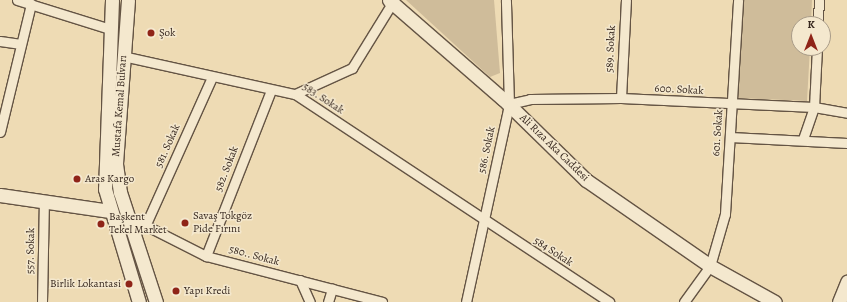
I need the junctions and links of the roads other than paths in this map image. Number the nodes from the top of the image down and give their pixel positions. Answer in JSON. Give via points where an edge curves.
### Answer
{"nodes":[{"id":1,"x":17,"y":0,"type":"edge"},
{"id":2,"x":112,"y":0,"type":"edge"},
{"id":3,"x":128,"y":0,"type":"edge"},
{"id":4,"x":506,"y":0,"type":"edge"},
{"id":5,"x":626,"y":0,"type":"edge"},
{"id":6,"x":738,"y":0,"type":"edge"},
{"id":7,"x":818,"y":0,"type":"edge"},
{"id":8,"x":393,"y":2,"type":"edge"},
{"id":9,"x":31,"y":4,"type":"junction"},
{"id":10,"x":818,"y":16,"type":"edge"},
{"id":11,"x":110,"y":30,"type":"junction"},
{"id":12,"x":0,"y":41,"type":"edge"},
{"id":13,"x":21,"y":44,"type":"junction"},
{"id":14,"x":124,"y":56,"type":"junction"},
{"id":15,"x":817,"y":56,"type":"edge"},
{"id":16,"x":212,"y":77,"type":"junction"},
{"id":17,"x":271,"y":90,"type":"junction"},
{"id":18,"x":295,"y":94,"type":"junction"},
{"id":19,"x":621,"y":98,"type":"junction"},
{"id":20,"x":509,"y":104,"type":"junction"},
{"id":21,"x":732,"y":105,"type":"junction"},
{"id":22,"x":814,"y":107,"type":"junction"},
{"id":23,"x":847,"y":113,"type":"edge"},
{"id":24,"x":0,"y":132,"type":"edge"},
{"id":25,"x":730,"y":137,"type":"junction"},
{"id":26,"x":803,"y":139,"type":"junction"},
{"id":27,"x":847,"y":143,"type":"edge"},
{"id":28,"x":0,"y":195,"type":"edge"},
{"id":29,"x":44,"y":201,"type":"junction"},
{"id":30,"x":110,"y":210,"type":"junction"},
{"id":31,"x":127,"y":216,"type":"junction"},
{"id":32,"x":484,"y":222,"type":"junction"},
{"id":33,"x":146,"y":224,"type":"junction"},
{"id":34,"x":206,"y":256,"type":"junction"},
{"id":35,"x":710,"y":266,"type":"junction"},
{"id":36,"x":300,"y":280,"type":"junction"},
{"id":37,"x":847,"y":282,"type":"edge"},
{"id":38,"x":332,"y":289,"type":"junction"},
{"id":39,"x":42,"y":302,"type":"edge"},
{"id":40,"x":139,"y":302,"type":"edge"},
{"id":41,"x":156,"y":302,"type":"edge"},
{"id":42,"x":310,"y":302,"type":"edge"},
{"id":43,"x":328,"y":302,"type":"edge"},
{"id":44,"x":382,"y":302,"type":"edge"},
{"id":45,"x":466,"y":302,"type":"edge"},
{"id":46,"x":609,"y":302,"type":"edge"},
{"id":47,"x":684,"y":302,"type":"edge"},
{"id":48,"x":775,"y":302,"type":"edge"},
{"id":49,"x":839,"y":302,"type":"edge"}],
"edges":[{"from":1,"to":9,"type":"street"},
{"from":2,"to":11,"type":"street","name":"Mustafa Kemal Bulvarı"},
{"from":3,"to":14,"type":"street","name":"Mustafa Kemal Bulvarı"},
{"from":4,"to":20,"type":"street","name":"586. Sokak"},
{"from":5,"to":19,"type":"street","name":"589. Sokak"},
{"from":6,"to":21,"type":"street","name":"601. Sokak"},
{"from":7,"to":10,"type":"street"},
{"from":8,"to":18,"type":"street","via":[[352,68]]},
{"from":8,"to":20,"type":"street","name":"Ali Rıza Aka Caddesi"},
{"from":9,"to":11,"type":"street"},
{"from":9,"to":13,"type":"street"},
{"from":11,"to":30,"type":"street","name":"Mustafa Kemal Bulvarı","via":[[104,144],[105,189]]},
{"from":12,"to":13,"type":"street"},
{"from":13,"to":24,"type":"street"},
{"from":14,"to":16,"type":"street","name":"583. Sokak"},
{"from":14,"to":31,"type":"street","name":"Mustafa Kemal Bulvarı","via":[[116,164]]},
{"from":15,"to":22,"type":"street"},
{"from":16,"to":17,"type":"street","name":"583. Sokak"},
{"from":16,"to":33,"type":"street","name":"581. Sokak"},
{"from":17,"to":18,"type":"street","name":"583. Sokak"},
{"from":17,"to":34,"type":"street","name":"582. Sokak"},
{"from":18,"to":32,"type":"street","name":"583. Sokak"},
{"from":19,"to":20,"type":"street","name":"600. Sokak","via":[[530,99]]},
{"from":19,"to":21,"type":"street","name":"600. Sokak"},
{"from":20,"to":32,"type":"street","name":"586. Sokak"},
{"from":20,"to":35,"type":"street","name":"Ali Rıza Aka Caddesi","via":[[586,180]]},
{"from":21,"to":22,"type":"street","name":"600. Sokak"},
{"from":21,"to":25,"type":"street","name":"601. Sokak"},
{"from":22,"to":23,"type":"street","name":"600. Sokak"},
{"from":22,"to":26,"type":"street"},
{"from":25,"to":26,"type":"street"},
{"from":25,"to":35,"type":"street","name":"601. Sokak","via":[[725,214]]},
{"from":26,"to":27,"type":"street"},
{"from":28,"to":29,"type":"street"},
{"from":29,"to":30,"type":"street"},
{"from":29,"to":39,"type":"street","name":"557. Sokak"},
{"from":30,"to":40,"type":"street","name":"Mustafa Kemal Bulvarı"},
{"from":31,"to":33,"type":"street","name":"580.. Sokak"},
{"from":31,"to":41,"type":"street","name":"Mustafa Kemal Bulvarı"},
{"from":32,"to":45,"type":"street","name":"586. Sokak"},
{"from":32,"to":46,"type":"street","name":"584 Sokak"},
{"from":33,"to":34,"type":"street","name":"580.. Sokak"},
{"from":34,"to":36,"type":"street","name":"580.. Sokak"},
{"from":35,"to":47,"type":"street","name":"601. Sokak"},
{"from":35,"to":48,"type":"street","name":"Ali Rıza Aka Caddesi"},
{"from":36,"to":38,"type":"street","name":"580.. Sokak"},
{"from":36,"to":42,"type":"street"},
{"from":37,"to":49,"type":"street"},
{"from":38,"to":43,"type":"street"},
{"from":38,"to":44,"type":"street","name":"580.. Sokak"}]}
